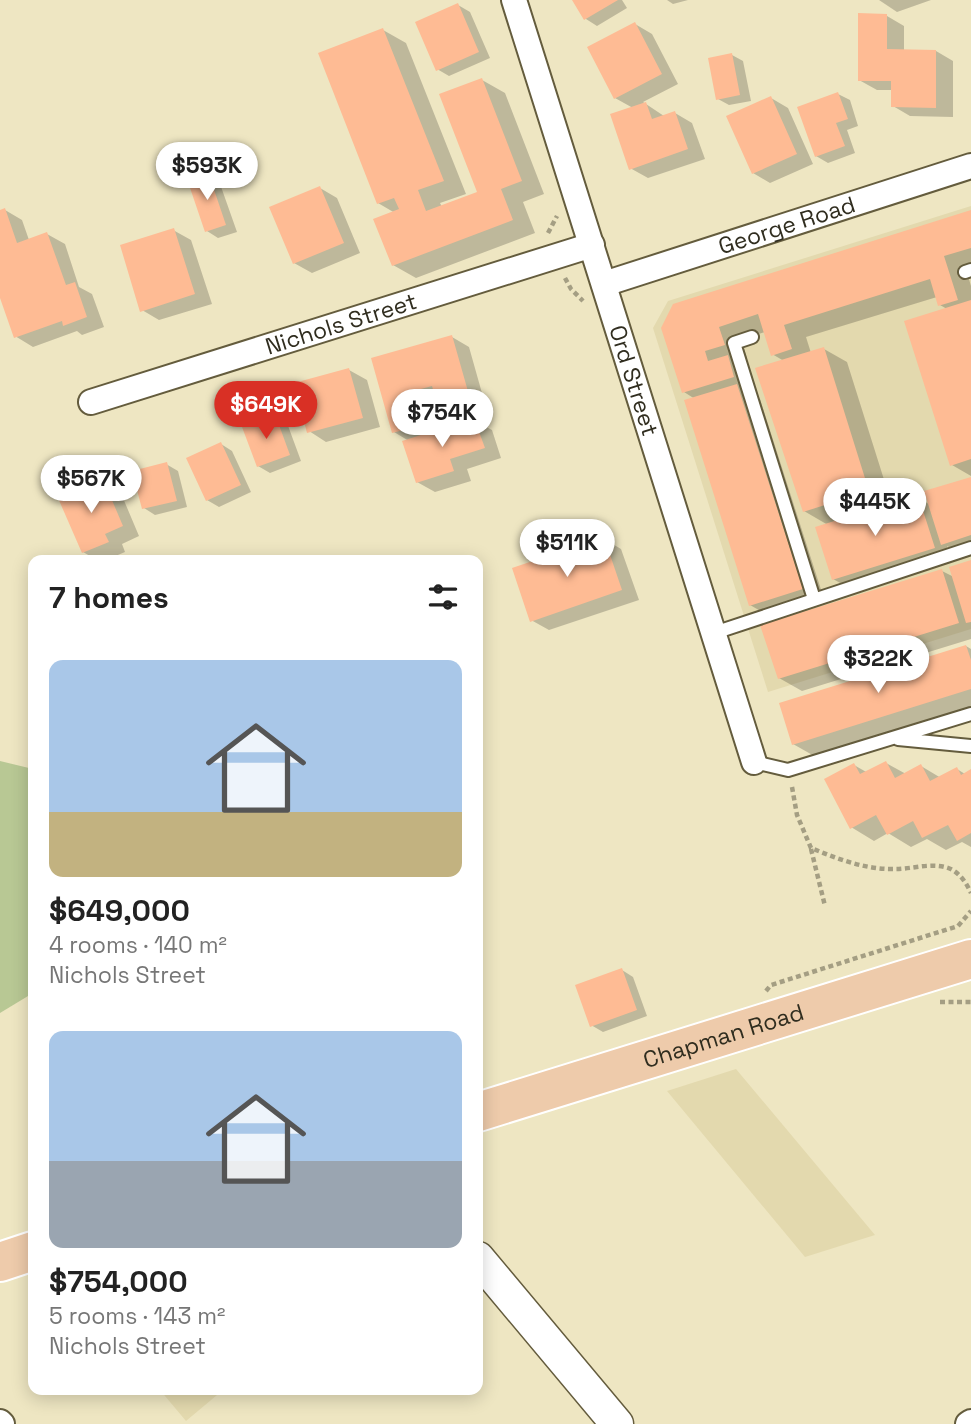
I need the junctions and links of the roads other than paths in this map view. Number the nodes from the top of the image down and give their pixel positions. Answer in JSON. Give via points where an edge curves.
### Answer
{"nodes":[{"id":1,"x":514,"y":0,"type":"edge"},
{"id":2,"x":971,"y":166,"type":"edge"},
{"id":3,"x":592,"y":245,"type":"junction"},
{"id":4,"x":604,"y":284,"type":"junction"},
{"id":5,"x":752,"y":337,"type":"dead end"},
{"id":6,"x":91,"y":402,"type":"dead end"},
{"id":7,"x":971,"y":548,"type":"edge"},
{"id":8,"x":814,"y":599,"type":"junction"},
{"id":9,"x":713,"y":633,"type":"junction"},
{"id":10,"x":971,"y":714,"type":"edge"},
{"id":11,"x":892,"y":738,"type":"junction"},
{"id":12,"x":971,"y":746,"type":"edge"},
{"id":13,"x":754,"y":762,"type":"joint"},
{"id":14,"x":971,"y":959,"type":"edge"},
{"id":15,"x":483,"y":1110,"type":"edge"},
{"id":16,"x":28,"y":1253,"type":"edge"},
{"id":17,"x":0,"y":1262,"type":"edge"},
{"id":18,"x":483,"y":1264,"type":"edge"},
{"id":19,"x":617,"y":1424,"type":"edge"}],
"edges":[{"from":1,"to":3,"type":"street","name":"Ord Street"},
{"from":2,"to":4,"type":"street","name":"George Road"},
{"from":3,"to":4,"type":"street","name":"Ord Street"},
{"from":3,"to":6,"type":"street","name":"Nichols Street"},
{"from":4,"to":9,"type":"street","name":"Ord Street"},
{"from":5,"to":8,"type":"lane","via":[[733,343]]},
{"from":7,"to":8,"type":"lane"},
{"from":8,"to":9,"type":"lane"},
{"from":9,"to":13,"type":"street","name":"Ord Street"},
{"from":10,"to":11,"type":"lane"},
{"from":11,"to":12,"type":"lane"},
{"from":11,"to":13,"type":"lane","via":[[788,770]]},
{"from":14,"to":15,"type":"main road","name":"Chapman Road"},
{"from":16,"to":17,"type":"main road"},
{"from":18,"to":19,"type":"street"}]}
